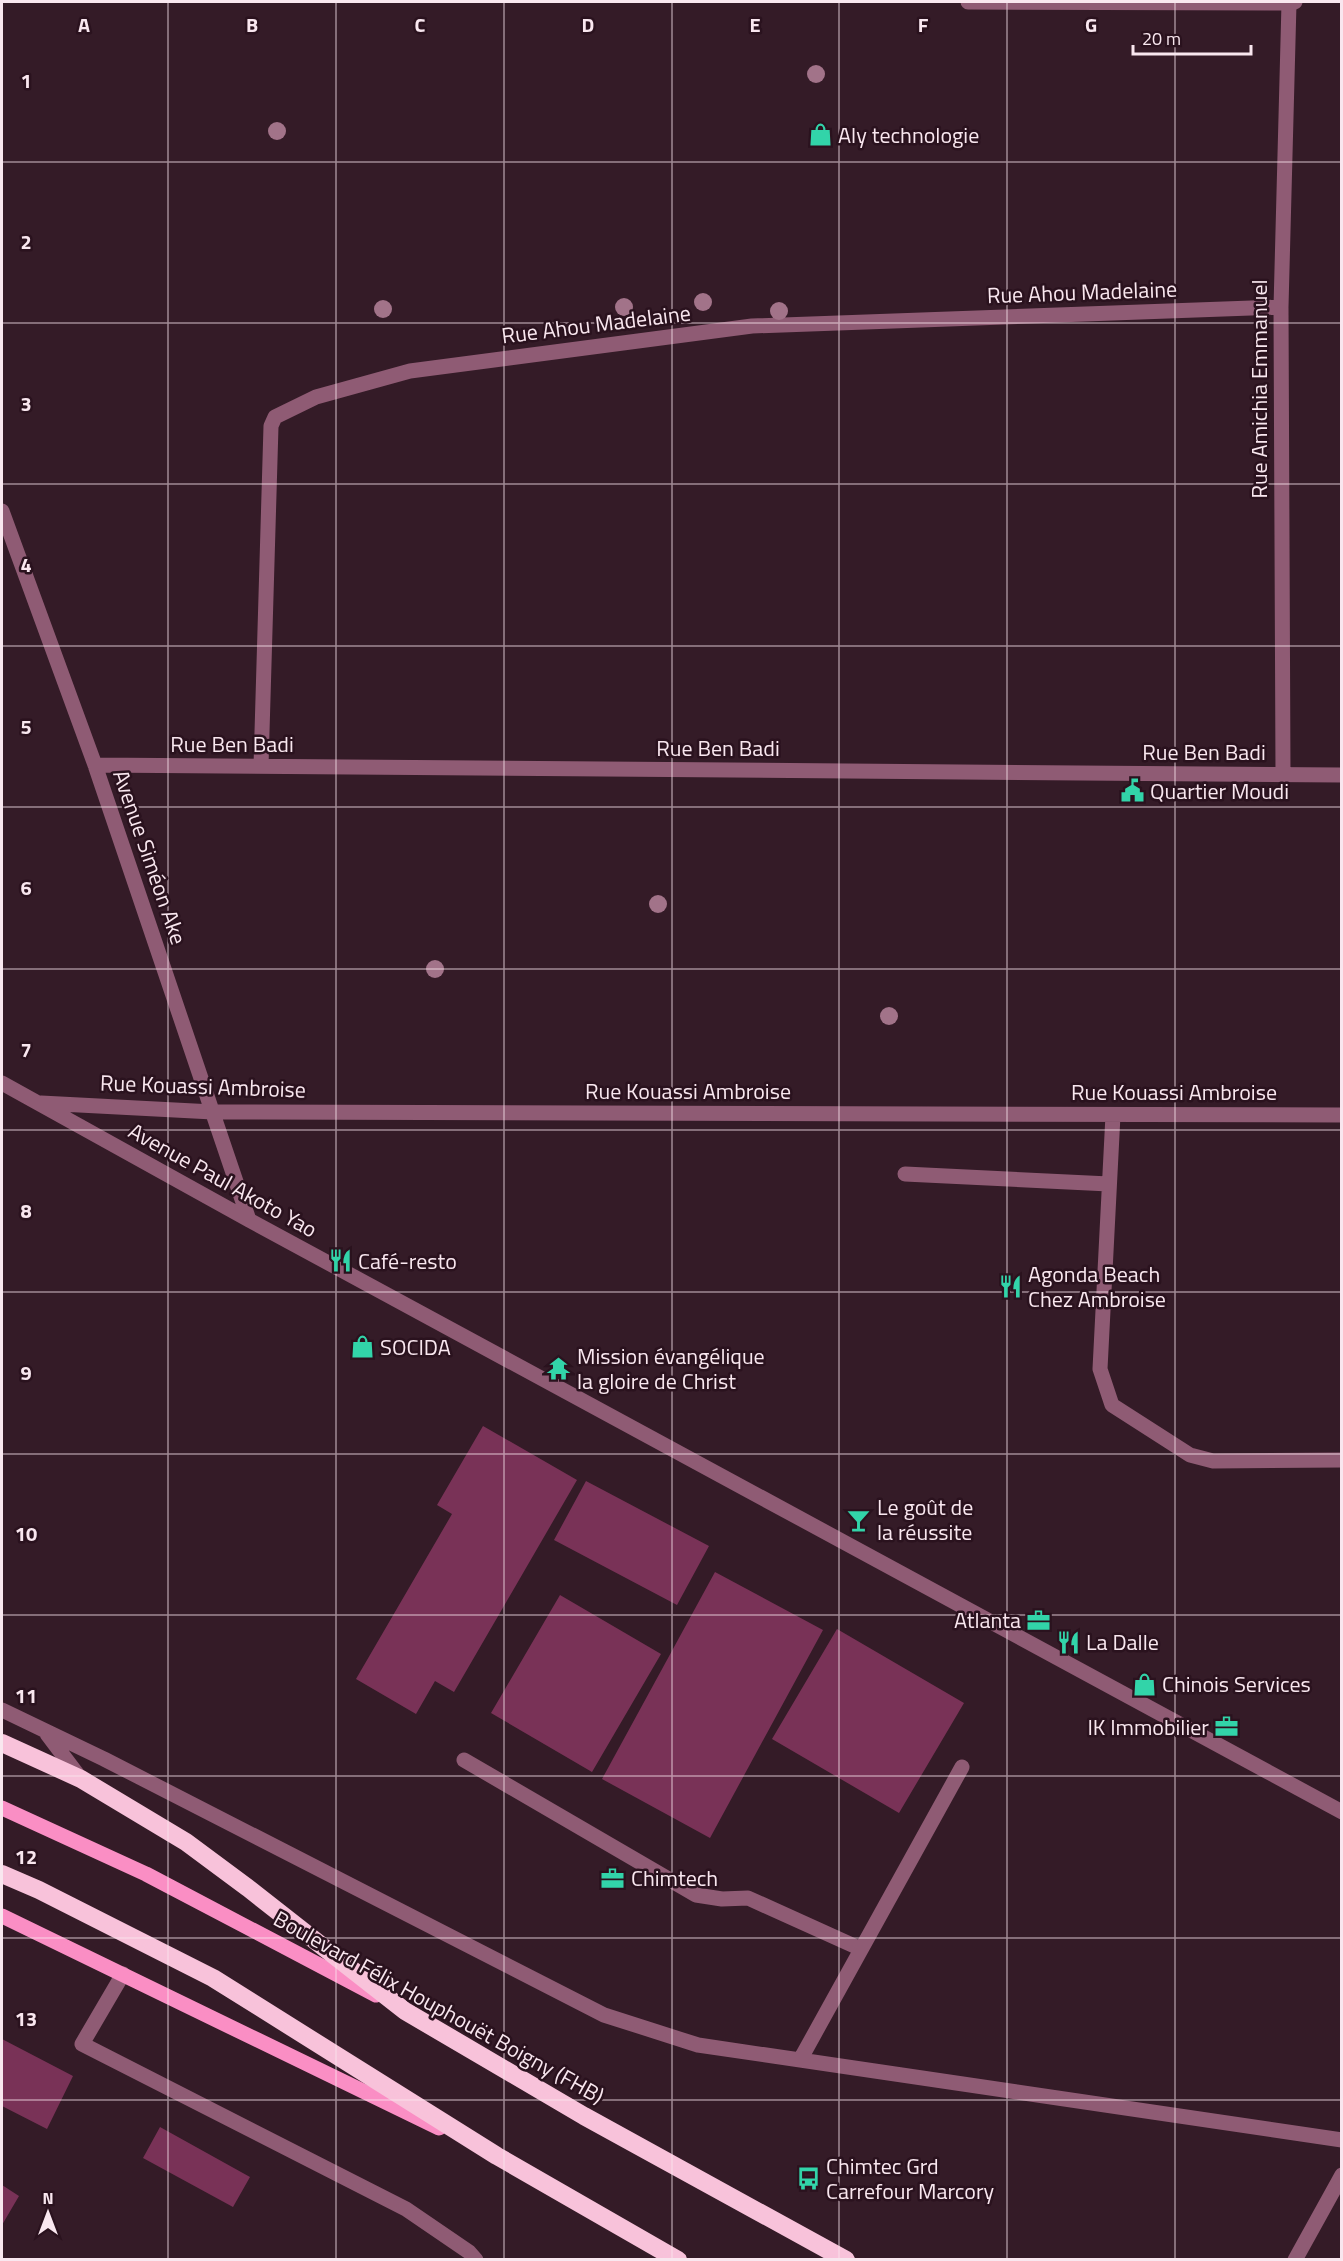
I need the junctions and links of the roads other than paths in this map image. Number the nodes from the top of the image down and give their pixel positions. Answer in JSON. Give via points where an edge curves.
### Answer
{"nodes":[{"id":1,"x":968,"y":2,"type":"edge"},
{"id":2,"x":1292,"y":2,"type":"edge"},
{"id":3,"x":1281,"y":307,"type":"junction"},
{"id":4,"x":2,"y":511,"type":"edge"},
{"id":5,"x":9,"y":556,"type":"edge"},
{"id":6,"x":94,"y":765,"type":"junction"},
{"id":7,"x":261,"y":766,"type":"junction"},
{"id":8,"x":1283,"y":775,"type":"junction"},
{"id":9,"x":1341,"y":775,"type":"edge"},
{"id":10,"x":2,"y":1083,"type":"edge"},
{"id":11,"x":35,"y":1102,"type":"junction"},
{"id":12,"x":213,"y":1112,"type":"junction"},
{"id":13,"x":1113,"y":1115,"type":"junction"},
{"id":14,"x":1341,"y":1115,"type":"edge"},
{"id":15,"x":905,"y":1174,"type":"dead end"},
{"id":16,"x":1109,"y":1184,"type":"junction"},
{"id":17,"x":249,"y":1220,"type":"junction"},
{"id":18,"x":1341,"y":1460,"type":"edge"},
{"id":19,"x":2,"y":1710,"type":"edge"},
{"id":20,"x":44,"y":1730,"type":"junction"},
{"id":21,"x":2,"y":1743,"type":"edge"},
{"id":22,"x":464,"y":1760,"type":"dead end"},
{"id":23,"x":962,"y":1767,"type":"dead end"},
{"id":24,"x":81,"y":1779,"type":"junction"},
{"id":25,"x":2,"y":1808,"type":"edge"},
{"id":26,"x":1341,"y":1812,"type":"edge"},
{"id":27,"x":2,"y":1874,"type":"edge"},
{"id":28,"x":2,"y":1916,"type":"edge"},
{"id":29,"x":861,"y":1949,"type":"junction"},
{"id":30,"x":123,"y":1974,"type":"junction"},
{"id":31,"x":405,"y":2011,"type":"junction"},
{"id":32,"x":800,"y":2060,"type":"junction"},
{"id":33,"x":1341,"y":2140,"type":"edge"},
{"id":34,"x":497,"y":2156,"type":"junction"},
{"id":35,"x":1341,"y":2175,"type":"edge"},
{"id":36,"x":476,"y":2259,"type":"edge"},
{"id":37,"x":678,"y":2259,"type":"edge"},
{"id":38,"x":846,"y":2259,"type":"edge"},
{"id":39,"x":1295,"y":2259,"type":"edge"}],
"edges":[{"from":1,"to":2,"type":"street"},
{"from":2,"to":3,"type":"street","name":"Rue Amichia Emmanuel"},
{"from":3,"to":7,"type":"street","name":"Rue Ahou Madelaine","via":[[752,326],[410,371],[316,397],[274,417],[271,426]]},
{"from":3,"to":8,"type":"street","name":"Rue Amichia Emmanuel"},
{"from":4,"to":5,"type":"street","name":"Avenue Siméon Ake"},
{"from":5,"to":6,"type":"street","name":"Avenue Siméon Ake"},
{"from":6,"to":7,"type":"street","name":"Rue Ben Badi"},
{"from":6,"to":12,"type":"street","name":"Avenue Siméon Ake"},
{"from":7,"to":8,"type":"street","name":"Rue Ben Badi"},
{"from":8,"to":9,"type":"street","name":"Rue Ben Badi"},
{"from":10,"to":11,"type":"street","name":"Avenue Paul Akoto Yao"},
{"from":11,"to":12,"type":"street","name":"Rue Kouassi Ambroise"},
{"from":11,"to":17,"type":"street","name":"Avenue Paul Akoto Yao"},
{"from":12,"to":13,"type":"street","name":"Rue Kouassi Ambroise"},
{"from":12,"to":17,"type":"street","name":"Avenue Siméon Ake"},
{"from":13,"to":14,"type":"street","name":"Rue Kouassi Ambroise"},
{"from":13,"to":16,"type":"street"},
{"from":15,"to":16,"type":"street"},
{"from":16,"to":18,"type":"street","via":[[1100,1368],[1112,1405],[1190,1455],[1213,1461]]},
{"from":17,"to":26,"type":"street","name":"Avenue Paul Akoto Yao"},
{"from":19,"to":20,"type":"street"},
{"from":20,"to":24,"type":"street"},
{"from":20,"to":32,"type":"street","via":[[604,2015],[698,2045]]},
{"from":21,"to":24,"type":"highway"},
{"from":22,"to":29,"type":"street","via":[[696,1895],[748,1898]]},
{"from":23,"to":29,"type":"street"},
{"from":24,"to":31,"type":"highway","via":[[186,1842]]},
{"from":25,"to":31,"type":"main road","name":"Boulevard Félix Houphouët Boigny (FHB)","via":[[146,1874]]},
{"from":27,"to":34,"type":"highway","via":[[213,1978]]},
{"from":28,"to":30,"type":"main road"},
{"from":29,"to":32,"type":"street"},
{"from":30,"to":34,"type":"main road"},
{"from":30,"to":36,"type":"street","via":[[82,2044],[406,2209]]},
{"from":31,"to":38,"type":"highway","name":"Boulevard Félix Houphouët Boigny (FHB)","via":[[584,2116]]},
{"from":32,"to":33,"type":"street"},
{"from":34,"to":37,"type":"highway"},
{"from":35,"to":39,"type":"street"}]}
